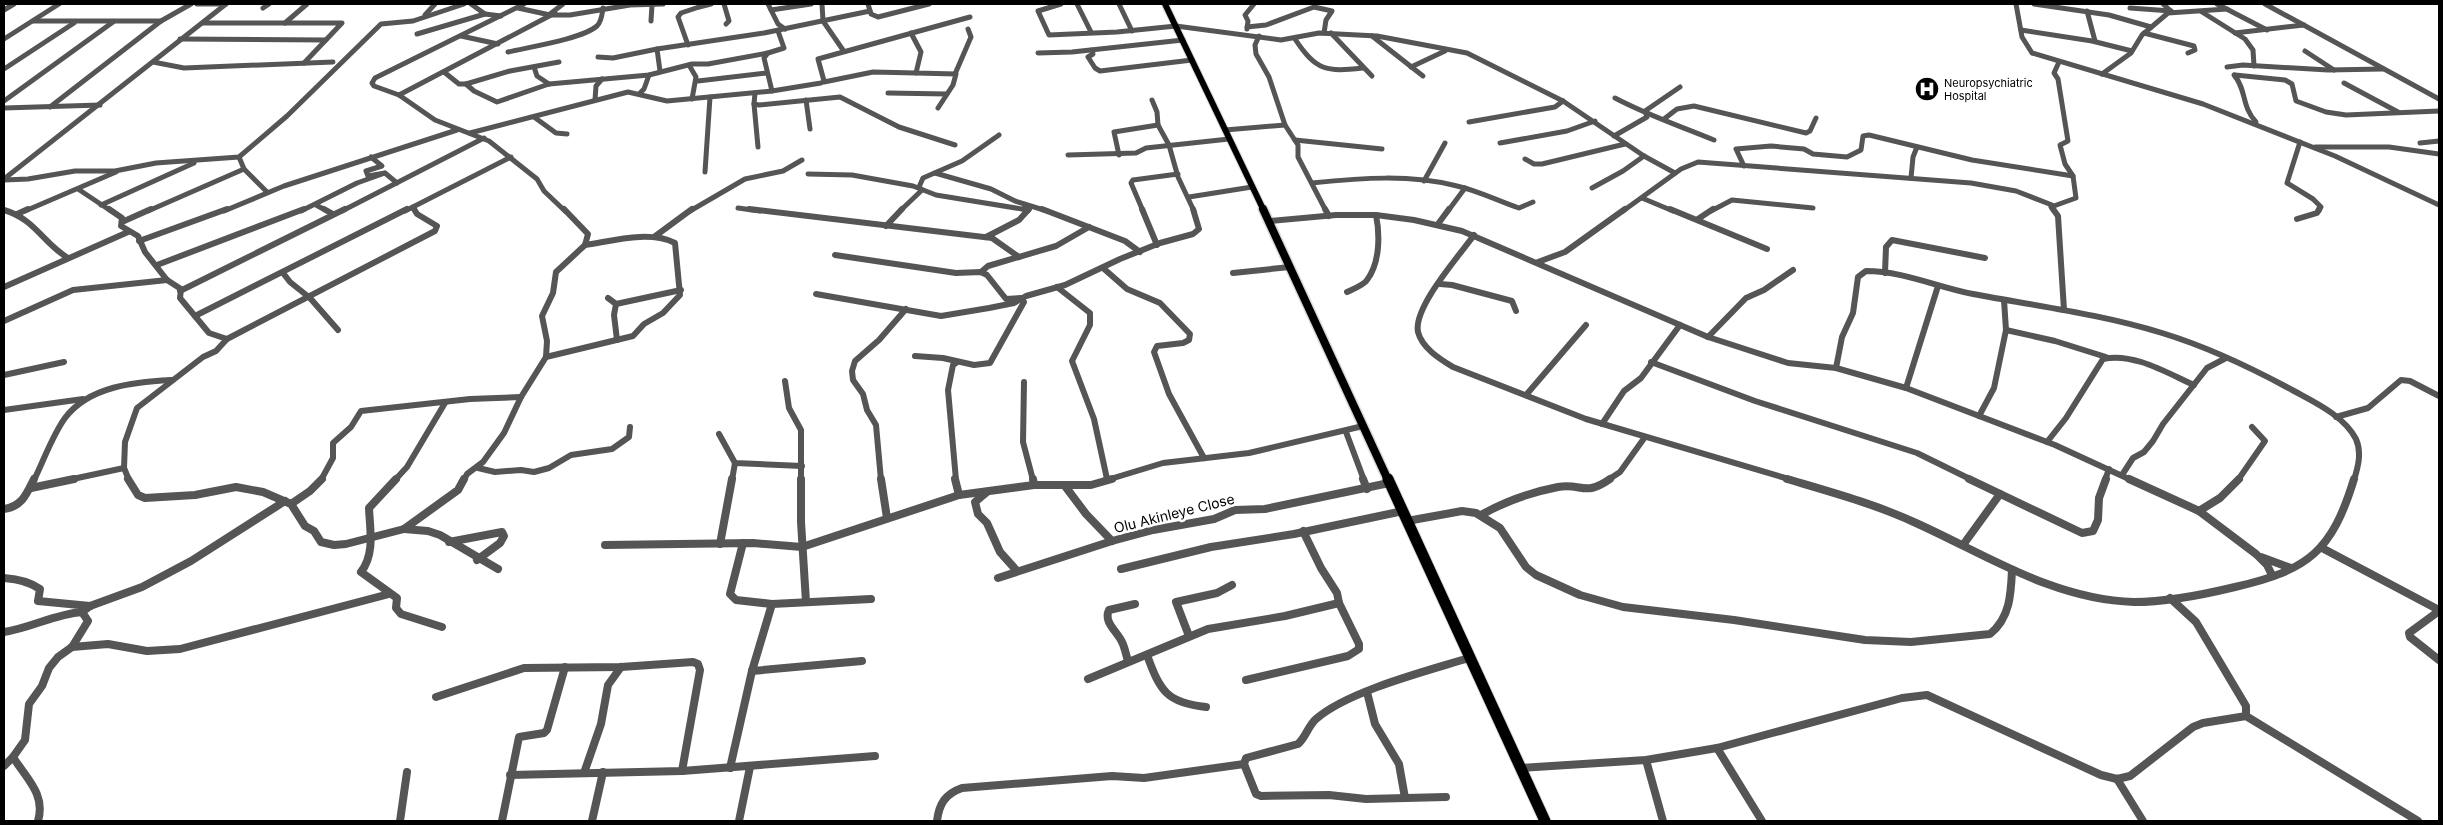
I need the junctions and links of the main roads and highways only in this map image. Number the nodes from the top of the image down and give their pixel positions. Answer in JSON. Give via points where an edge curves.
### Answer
{"nodes":[{"id":1,"x":1165,"y":4,"type":"edge"},
{"id":2,"x":1546,"y":821,"type":"edge"}],
"edges":[{"from":1,"to":2,"type":"main road","via":[[1290,266]]}]}
